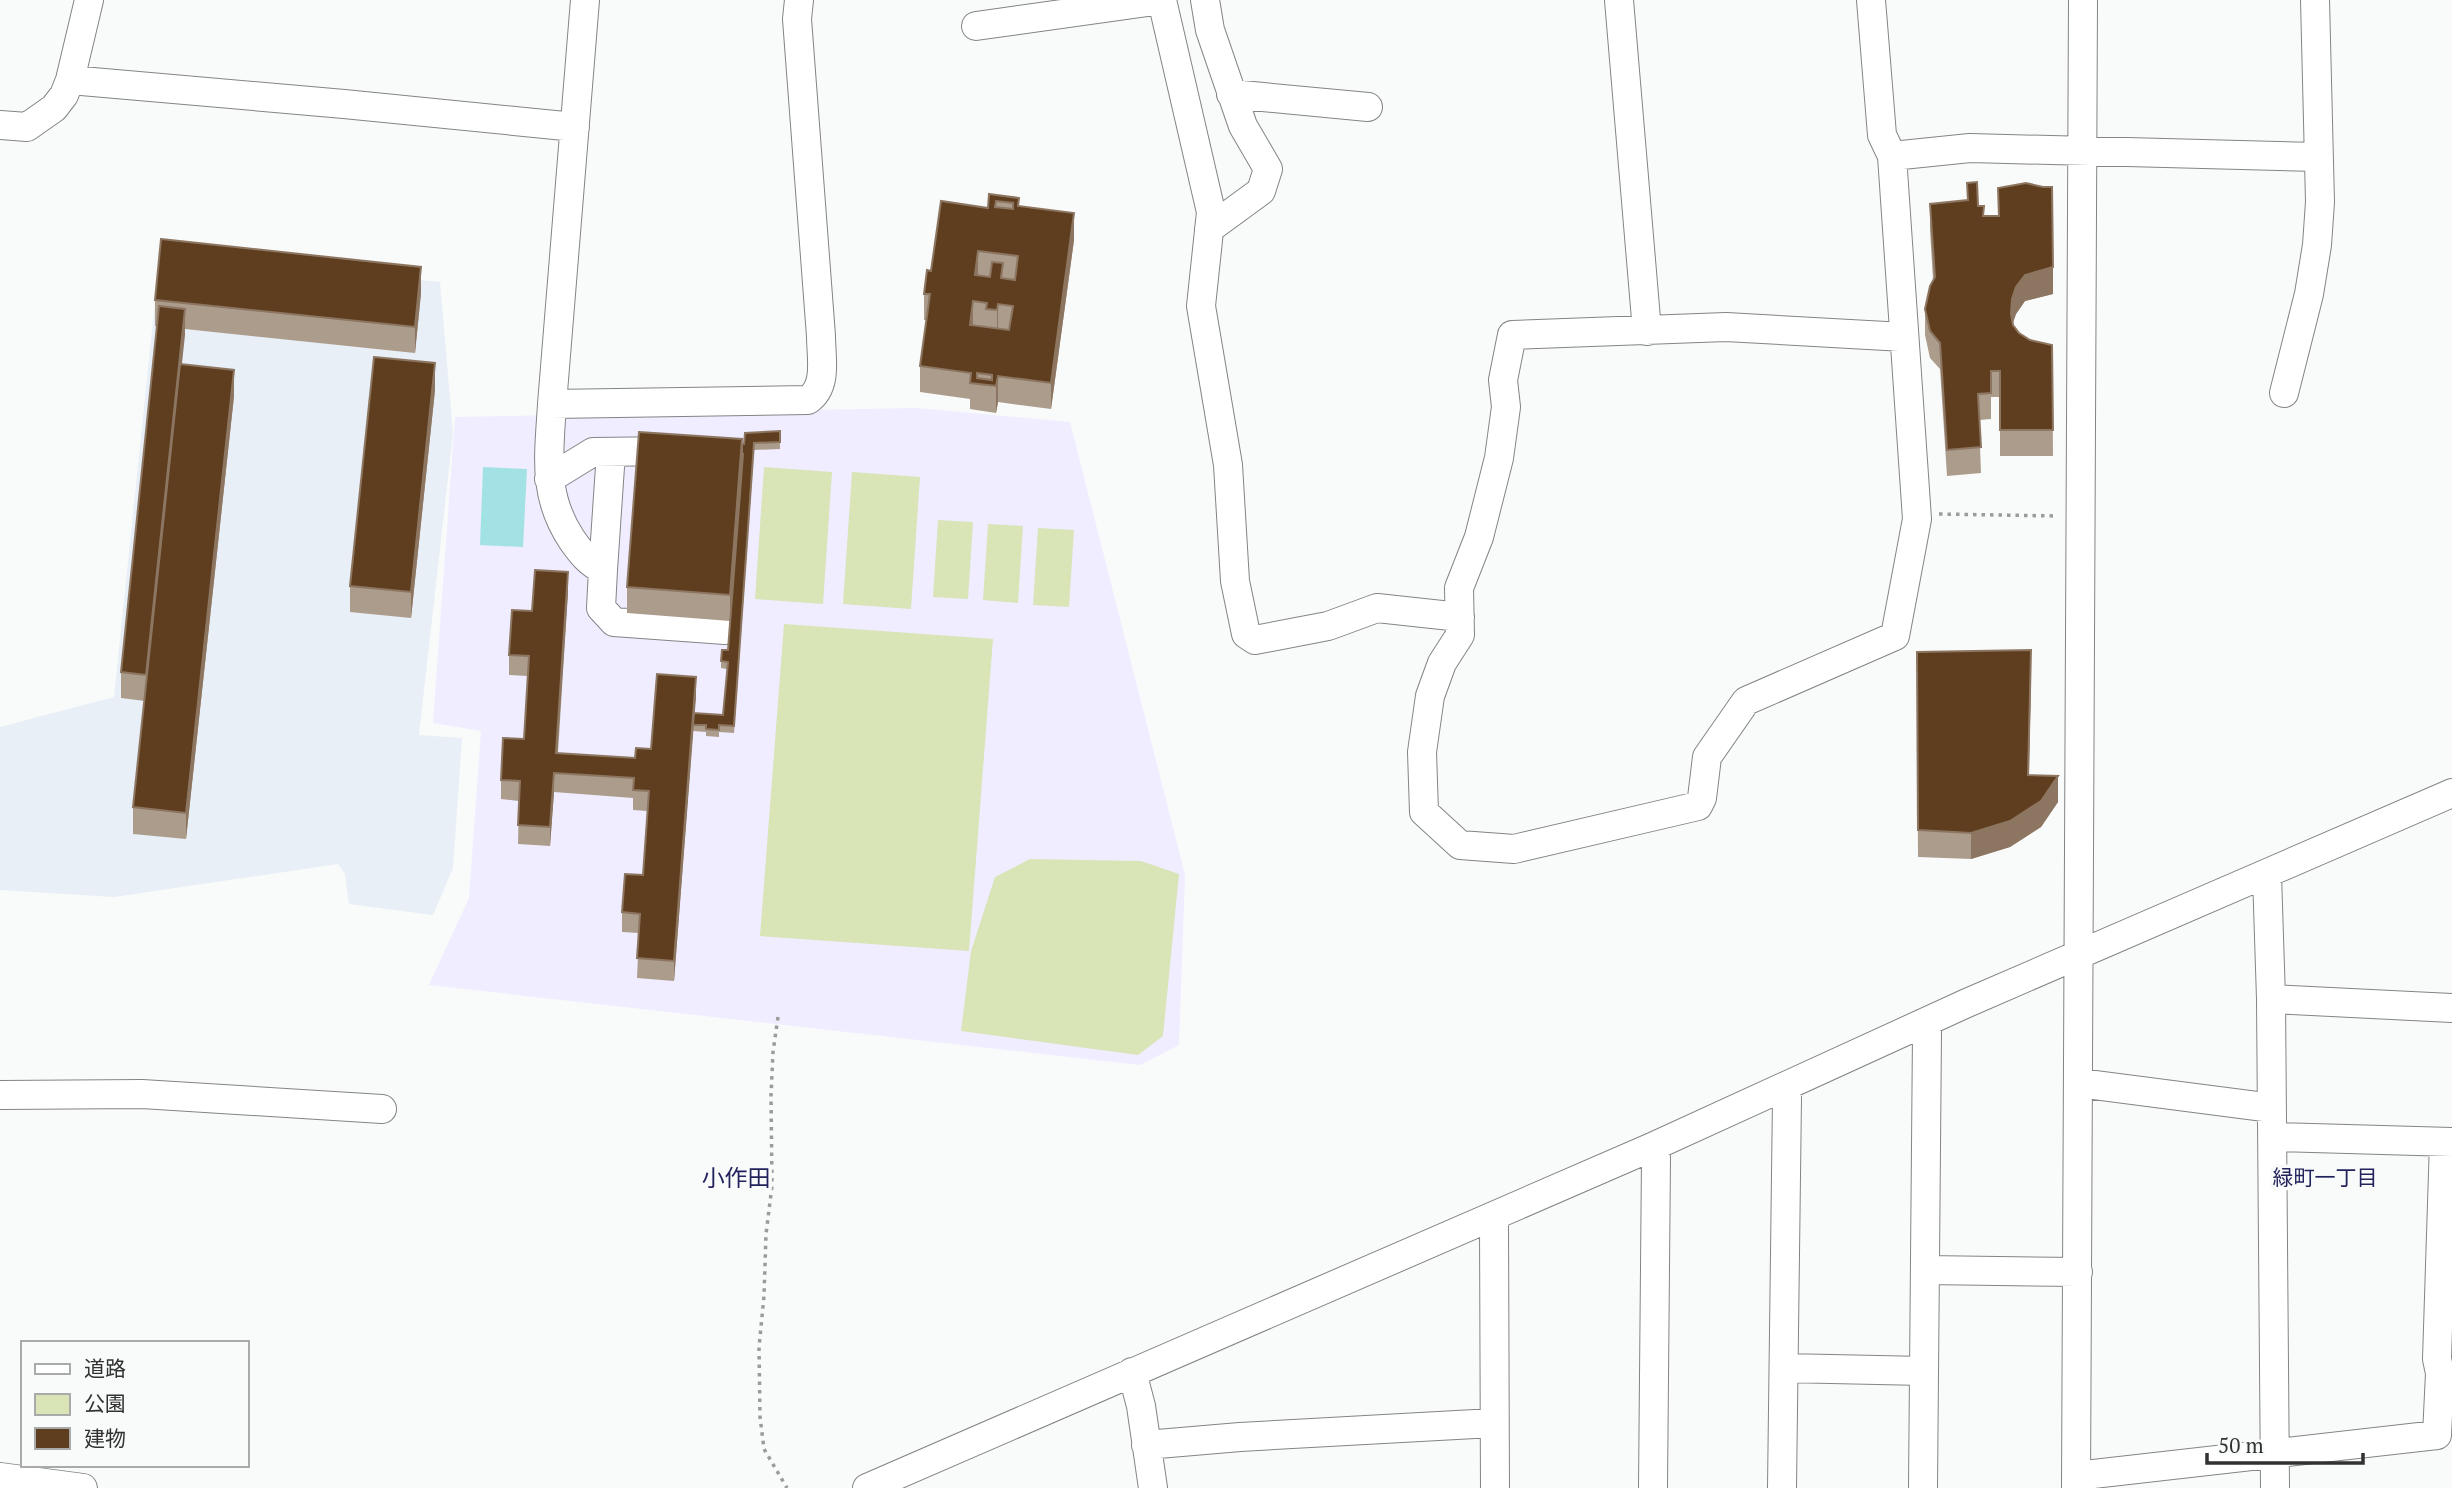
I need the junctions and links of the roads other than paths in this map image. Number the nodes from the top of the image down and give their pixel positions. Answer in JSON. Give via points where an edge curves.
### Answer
{"nodes":[{"id":1,"x":89,"y":0,"type":"edge"},
{"id":2,"x":585,"y":0,"type":"edge"},
{"id":3,"x":799,"y":0,"type":"edge"},
{"id":4,"x":1162,"y":0,"type":"edge"},
{"id":5,"x":1205,"y":0,"type":"edge"},
{"id":6,"x":1619,"y":0,"type":"edge"},
{"id":7,"x":1871,"y":0,"type":"edge"},
{"id":8,"x":2083,"y":0,"type":"edge"},
{"id":9,"x":2315,"y":0,"type":"edge"},
{"id":10,"x":1018,"y":10,"type":"edge"},
{"id":11,"x":976,"y":26,"type":"dead end"},
{"id":12,"x":70,"y":80,"type":"junction"},
{"id":13,"x":1231,"y":94,"type":"junction"},
{"id":14,"x":1368,"y":107,"type":"dead end"},
{"id":15,"x":0,"y":125,"type":"edge"},
{"id":16,"x":575,"y":127,"type":"junction"},
{"id":17,"x":2082,"y":151,"type":"junction"},
{"id":18,"x":1892,"y":156,"type":"junction"},
{"id":19,"x":2318,"y":157,"type":"junction"},
{"id":20,"x":1209,"y":229,"type":"junction"},
{"id":21,"x":1647,"y":331,"type":"junction"},
{"id":22,"x":1904,"y":337,"type":"junction"},
{"id":23,"x":2284,"y":393,"type":"dead end"},
{"id":24,"x":552,"y":404,"type":"junction"},
{"id":25,"x":687,"y":451,"type":"edge"},
{"id":26,"x":611,"y":452,"type":"junction"},
{"id":27,"x":549,"y":479,"type":"junction"},
{"id":28,"x":603,"y":570,"type":"junction"},
{"id":29,"x":1460,"y":617,"type":"junction"},
{"id":30,"x":725,"y":630,"type":"dead end"},
{"id":31,"x":2452,"y":793,"type":"edge"},
{"id":32,"x":2267,"y":875,"type":"junction"},
{"id":33,"x":2080,"y":954,"type":"junction"},
{"id":34,"x":2271,"y":999,"type":"junction"},
{"id":35,"x":2452,"y":1008,"type":"edge"},
{"id":36,"x":1923,"y":1023,"type":"junction"},
{"id":37,"x":2079,"y":1083,"type":"junction"},
{"id":38,"x":1783,"y":1088,"type":"junction"},
{"id":39,"x":0,"y":1095,"type":"edge"},
{"id":40,"x":2272,"y":1108,"type":"junction"},
{"id":41,"x":382,"y":1109,"type":"dead end"},
{"id":42,"x":2273,"y":1137,"type":"junction"},
{"id":43,"x":2448,"y":1142,"type":"edge"},
{"id":44,"x":1652,"y":1147,"type":"junction"},
{"id":45,"x":1491,"y":1217,"type":"junction"},
{"id":46,"x":1925,"y":1269,"type":"junction"},
{"id":47,"x":2078,"y":1272,"type":"junction"},
{"id":48,"x":1784,"y":1368,"type":"junction"},
{"id":49,"x":1924,"y":1371,"type":"junction"},
{"id":50,"x":1132,"y":1372,"type":"junction"},
{"id":51,"x":2446,"y":1373,"type":"edge"},
{"id":52,"x":1493,"y":1423,"type":"junction"},
{"id":53,"x":1146,"y":1445,"type":"junction"},
{"id":54,"x":2274,"y":1454,"type":"junction"},
{"id":55,"x":0,"y":1477,"type":"edge"},
{"id":56,"x":2076,"y":1482,"type":"edge"},
{"id":57,"x":83,"y":1488,"type":"edge"},
{"id":58,"x":867,"y":1488,"type":"edge"},
{"id":59,"x":1153,"y":1488,"type":"edge"},
{"id":60,"x":1494,"y":1488,"type":"edge"},
{"id":61,"x":1653,"y":1488,"type":"edge"},
{"id":62,"x":1782,"y":1488,"type":"edge"},
{"id":63,"x":1923,"y":1488,"type":"edge"},
{"id":64,"x":2275,"y":1488,"type":"edge"}],
"edges":[{"from":1,"to":12,"type":"street"},
{"from":2,"to":16,"type":"street"},
{"from":3,"to":24,"type":"street","via":[[821,336],[817,394],[808,400]]},
{"from":4,"to":10,"type":"street"},
{"from":4,"to":20,"type":"street","via":[[1211,212]]},
{"from":5,"to":13,"type":"street"},
{"from":6,"to":21,"type":"street"},
{"from":7,"to":18,"type":"street","via":[[1882,135]]},
{"from":8,"to":17,"type":"street"},
{"from":9,"to":19,"type":"street"},
{"from":10,"to":11,"type":"street"},
{"from":12,"to":15,"type":"street","via":[[54,108],[27,127]]},
{"from":12,"to":16,"type":"street"},
{"from":13,"to":14,"type":"street"},
{"from":13,"to":20,"type":"street","via":[[1268,169],[1261,191]]},
{"from":16,"to":24,"type":"street"},
{"from":17,"to":18,"type":"street","via":[[1970,148]]},
{"from":17,"to":19,"type":"street"},
{"from":17,"to":33,"type":"street"},
{"from":18,"to":22,"type":"street"},
{"from":19,"to":23,"type":"street","via":[[2317,245]]},
{"from":20,"to":29,"type":"street","via":[[1201,306],[1228,465],[1235,581],[1245,634],[1255,640],[1328,626],[1377,608]]},
{"from":21,"to":22,"type":"street","via":[[1726,327]]},
{"from":21,"to":29,"type":"street","via":[[1512,335],[1503,380],[1506,407],[1499,458],[1479,537],[1460,588]]},
{"from":22,"to":29,"type":"street","via":[[1917,519],[1895,636],[1746,701],[1707,757],[1698,806],[1514,849],[1460,845],[1424,812],[1422,752],[1430,696],[1442,663],[1460,635]]},
{"from":24,"to":27,"type":"street"},
{"from":25,"to":26,"type":"street"},
{"from":26,"to":27,"type":"street","via":[[593,453]]},
{"from":26,"to":28,"type":"street"},
{"from":27,"to":28,"type":"street","via":[[559,520],[586,561]]},
{"from":28,"to":30,"type":"street","via":[[601,608],[614,622]]},
{"from":31,"to":32,"type":"street"},
{"from":32,"to":33,"type":"street"},
{"from":32,"to":34,"type":"street"},
{"from":33,"to":36,"type":"street"},
{"from":33,"to":37,"type":"street"},
{"from":34,"to":35,"type":"street"},
{"from":34,"to":40,"type":"street"},
{"from":36,"to":38,"type":"street"},
{"from":36,"to":46,"type":"street","via":[[1927,1032]]},
{"from":37,"to":40,"type":"street"},
{"from":37,"to":47,"type":"street"},
{"from":38,"to":44,"type":"street"},
{"from":38,"to":48,"type":"street","via":[[1787,1097]]},
{"from":39,"to":41,"type":"street","via":[[142,1094]]},
{"from":40,"to":42,"type":"street"},
{"from":42,"to":43,"type":"street"},
{"from":42,"to":54,"type":"street"},
{"from":43,"to":51,"type":"street","via":[[2437,1359]]},
{"from":44,"to":45,"type":"street"},
{"from":44,"to":61,"type":"street","via":[[1656,1157]]},
{"from":45,"to":50,"type":"street"},
{"from":45,"to":52,"type":"street"},
{"from":46,"to":47,"type":"street"},
{"from":46,"to":49,"type":"street"},
{"from":47,"to":56,"type":"street"},
{"from":48,"to":49,"type":"street"},
{"from":48,"to":62,"type":"street"},
{"from":49,"to":63,"type":"street"},
{"from":50,"to":53,"type":"street"},
{"from":50,"to":58,"type":"street"},
{"from":51,"to":54,"type":"street","via":[[2437,1435]]},
{"from":52,"to":53,"type":"street"},
{"from":52,"to":60,"type":"street"},
{"from":53,"to":59,"type":"street"},
{"from":54,"to":56,"type":"street"},
{"from":54,"to":64,"type":"street"},
{"from":55,"to":57,"type":"street"}]}
